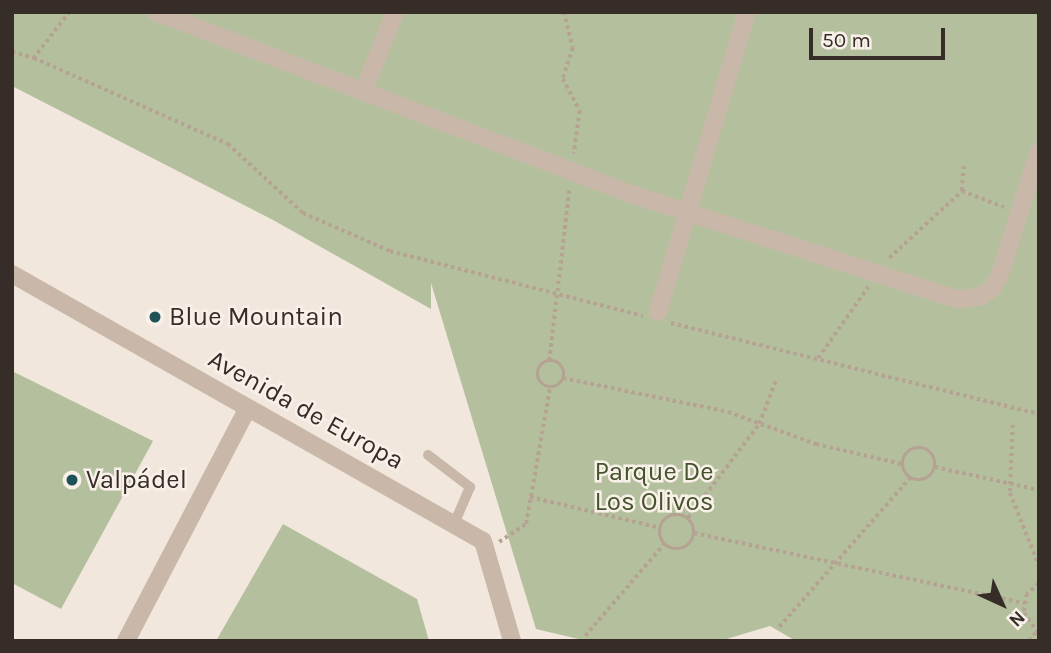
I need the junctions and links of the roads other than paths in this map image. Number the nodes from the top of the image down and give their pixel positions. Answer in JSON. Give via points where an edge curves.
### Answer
{"nodes":[{"id":1,"x":156,"y":12,"type":"edge"},
{"id":2,"x":395,"y":12,"type":"edge"},
{"id":3,"x":747,"y":12,"type":"edge"},
{"id":4,"x":363,"y":92,"type":"junction"},
{"id":5,"x":1039,"y":151,"type":"edge"},
{"id":6,"x":686,"y":212,"type":"junction"},
{"id":7,"x":12,"y":274,"type":"edge"},
{"id":8,"x":655,"y":316,"type":"road end"},
{"id":9,"x":248,"y":408,"type":"junction"},
{"id":10,"x":428,"y":455,"type":"dead end"},
{"id":11,"x":454,"y":524,"type":"junction"},
{"id":12,"x":126,"y":641,"type":"edge"},
{"id":13,"x":512,"y":641,"type":"edge"}],
"edges":[{"from":1,"to":4,"type":"street"},
{"from":2,"to":4,"type":"street"},
{"from":3,"to":6,"type":"street"},
{"from":4,"to":6,"type":"street"},
{"from":5,"to":6,"type":"street","via":[[999,277],[992,289],[967,300]]},
{"from":6,"to":8,"type":"street"},
{"from":7,"to":9,"type":"street","name":"Avenida de Europa"},
{"from":9,"to":11,"type":"street","name":"Avenida de Europa"},
{"from":9,"to":12,"type":"street"},
{"from":10,"to":11,"type":"lane","via":[[470,487]]},
{"from":11,"to":13,"type":"street","name":"Avenida de Europa","via":[[483,541]]}]}
